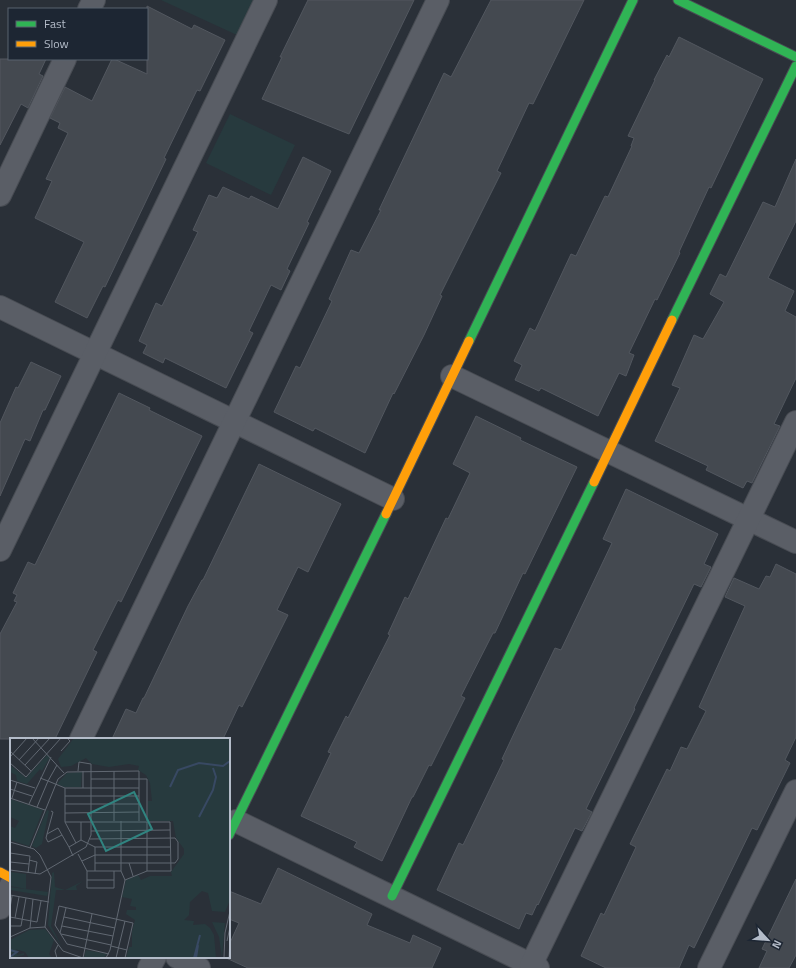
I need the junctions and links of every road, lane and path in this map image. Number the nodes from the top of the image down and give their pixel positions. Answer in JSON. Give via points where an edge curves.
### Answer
{"nodes":[{"id":1,"x":266,"y":0,"type":"edge"},
{"id":2,"x":438,"y":0,"type":"edge"},
{"id":3,"x":633,"y":0,"type":"edge"},
{"id":4,"x":678,"y":0,"type":"edge"},
{"id":5,"x":796,"y":57,"type":"edge"},
{"id":6,"x":65,"y":60,"type":"edge"},
{"id":7,"x":796,"y":66,"type":"edge"},
{"id":8,"x":0,"y":195,"type":"edge"},
{"id":9,"x":0,"y":307,"type":"edge"},
{"id":10,"x":96,"y":352,"type":"junction"},
{"id":11,"x":452,"y":376,"type":"junction"},
{"id":12,"x":235,"y":421,"type":"junction"},
{"id":13,"x":796,"y":422,"type":"edge"},
{"id":14,"x":608,"y":451,"type":"junction"},
{"id":15,"x":393,"y":499,"type":"junction"},
{"id":16,"x":750,"y":518,"type":"junction"},
{"id":17,"x":796,"y":542,"type":"edge"},
{"id":18,"x":0,"y":550,"type":"edge"},
{"id":19,"x":81,"y":738,"type":"edge"},
{"id":20,"x":796,"y":791,"type":"edge"},
{"id":21,"x":232,"y":828,"type":"edge"},
{"id":22,"x":0,"y":872,"type":"edge"},
{"id":23,"x":10,"y":877,"type":"edge"},
{"id":24,"x":10,"y":887,"type":"edge"},
{"id":25,"x":392,"y":896,"type":"junction"},
{"id":26,"x":0,"y":908,"type":"edge"},
{"id":27,"x":154,"y":958,"type":"edge"},
{"id":28,"x":179,"y":958,"type":"edge"},
{"id":29,"x":535,"y":966,"type":"edge"},
{"id":30,"x":149,"y":968,"type":"edge"},
{"id":31,"x":199,"y":968,"type":"edge"},
{"id":32,"x":709,"y":968,"type":"edge"}],
"edges":[{"from":1,"to":10,"type":"street"},
{"from":2,"to":12,"type":"street"},
{"from":3,"to":11,"type":"street"},
{"from":4,"to":5,"type":"street"},
{"from":6,"to":8,"type":"street"},
{"from":7,"to":14,"type":"street"},
{"from":9,"to":10,"type":"street"},
{"from":10,"to":12,"type":"street"},
{"from":10,"to":18,"type":"street"},
{"from":11,"to":14,"type":"street"},
{"from":11,"to":15,"type":"street"},
{"from":12,"to":15,"type":"street"},
{"from":12,"to":19,"type":"street"},
{"from":13,"to":16,"type":"street"},
{"from":14,"to":16,"type":"street"},
{"from":14,"to":25,"type":"street"},
{"from":15,"to":21,"type":"street"},
{"from":16,"to":17,"type":"street"},
{"from":16,"to":29,"type":"street"},
{"from":20,"to":32,"type":"street"},
{"from":21,"to":25,"type":"street"},
{"from":22,"to":23,"type":"street"},
{"from":24,"to":26,"type":"street"},
{"from":25,"to":29,"type":"street"},
{"from":27,"to":30,"type":"street"},
{"from":28,"to":31,"type":"street"}]}
